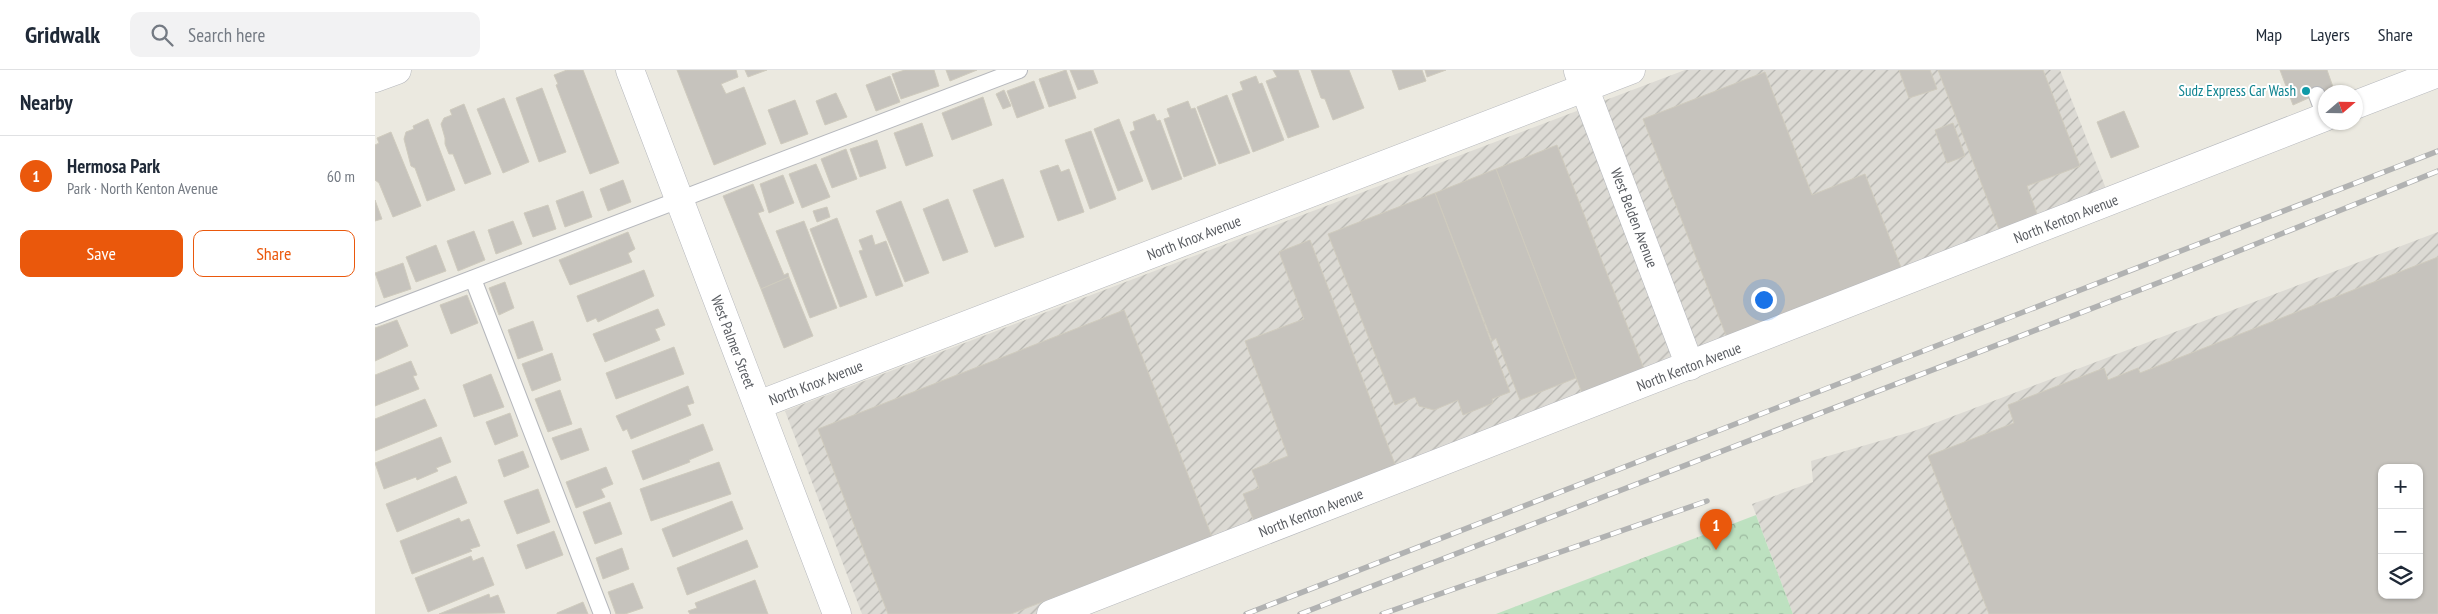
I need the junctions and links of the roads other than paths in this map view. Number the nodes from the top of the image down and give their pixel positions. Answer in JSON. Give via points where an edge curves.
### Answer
{"nodes":[{"id":1,"x":397,"y":70,"type":"edge"},
{"id":2,"x":629,"y":70,"type":"edge"},
{"id":3,"x":1019,"y":70,"type":"edge"},
{"id":4,"x":1631,"y":70,"type":"edge"},
{"id":5,"x":2423,"y":75,"type":"edge"},
{"id":6,"x":375,"y":78,"type":"edge"},
{"id":7,"x":1581,"y":79,"type":"edge"},
{"id":8,"x":2363,"y":101,"type":"edge"},
{"id":9,"x":2318,"y":111,"type":"edge"},
{"id":10,"x":679,"y":200,"type":"junction"},
{"id":11,"x":473,"y":279,"type":"junction"},
{"id":12,"x":375,"y":316,"type":"edge"},
{"id":13,"x":1690,"y":366,"type":"junction"},
{"id":14,"x":757,"y":405,"type":"junction"},
{"id":15,"x":602,"y":614,"type":"edge"},
{"id":16,"x":837,"y":614,"type":"edge"},
{"id":17,"x":1051,"y":614,"type":"edge"}],
"edges":[{"from":1,"to":6,"type":"street"},
{"from":2,"to":10,"type":"street","name":"West Palmer Street"},
{"from":3,"to":10,"type":"lane"},
{"from":4,"to":7,"type":"street","name":"North Knox Avenue"},
{"from":5,"to":8,"type":"street"},
{"from":7,"to":13,"type":"street","name":"West Belden Avenue"},
{"from":7,"to":14,"type":"street","name":"North Knox Avenue"},
{"from":9,"to":13,"type":"street","name":"North Kenton Avenue"},
{"from":10,"to":11,"type":"lane"},
{"from":10,"to":14,"type":"street","name":"West Palmer Street"},
{"from":11,"to":12,"type":"lane"},
{"from":11,"to":15,"type":"lane"},
{"from":13,"to":17,"type":"street","name":"North Kenton Avenue"},
{"from":14,"to":16,"type":"street","name":"West Palmer Street"}]}
